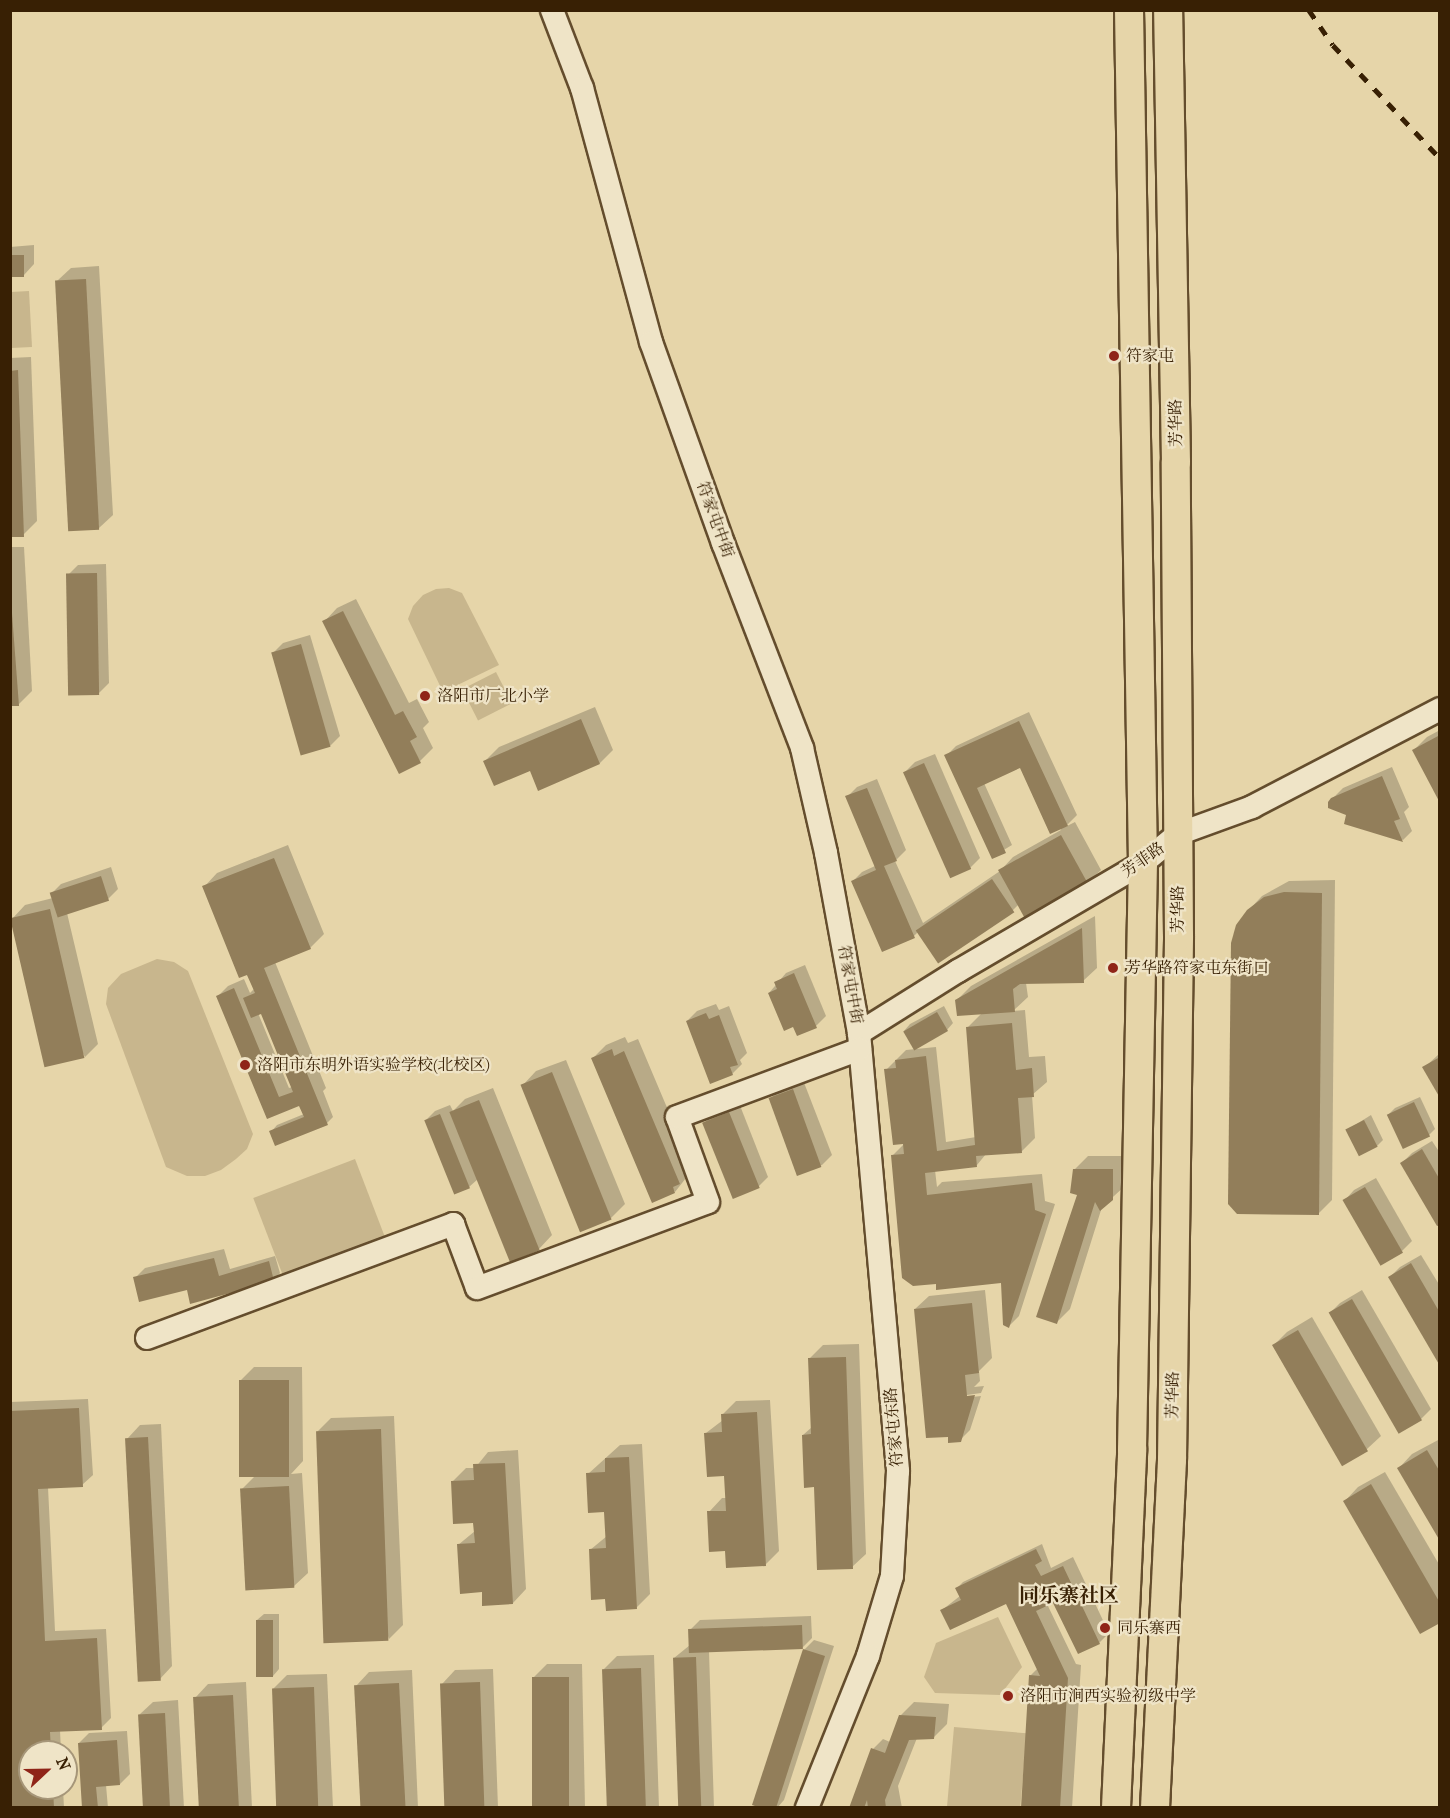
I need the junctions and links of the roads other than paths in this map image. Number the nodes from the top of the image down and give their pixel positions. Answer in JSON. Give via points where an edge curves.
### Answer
{"nodes":[{"id":1,"x":552,"y":10,"type":"edge"},
{"id":2,"x":1129,"y":10,"type":"edge"},
{"id":3,"x":1168,"y":10,"type":"edge"},
{"id":4,"x":1440,"y":709,"type":"edge"},
{"id":5,"x":1178,"y":834,"type":"junction"},
{"id":6,"x":1143,"y":863,"type":"junction"},
{"id":7,"x":859,"y":1041,"type":"junction"},
{"id":8,"x":147,"y":1338,"type":"dead end"},
{"id":9,"x":807,"y":1808,"type":"edge"},
{"id":10,"x":1116,"y":1808,"type":"edge"},
{"id":11,"x":1155,"y":1808,"type":"edge"}],
"edges":[{"from":1,"to":7,"type":"street","name":"符家屯中街","via":[[582,88],[651,342],[802,748],[826,853]]},
{"from":2,"to":6,"type":"main road"},
{"from":3,"to":5,"type":"main road","name":"芳华路"},
{"from":4,"to":5,"type":"street","name":"芳菲路","via":[[1252,807]]},
{"from":5,"to":6,"type":"street","name":"芳菲路"},
{"from":5,"to":11,"type":"main road","name":"芳华路","via":[[1172,1460]]},
{"from":6,"to":7,"type":"street","name":"芳菲路","via":[[958,971]]},
{"from":6,"to":10,"type":"main road","via":[[1132,1450]]},
{"from":7,"to":8,"type":"street","name":"芳菲路","via":[[677,1117],[708,1202],[477,1288],[453,1224]]},
{"from":7,"to":9,"type":"street","name":"符家屯东路","via":[[898,1471],[892,1576],[868,1656]]}]}
